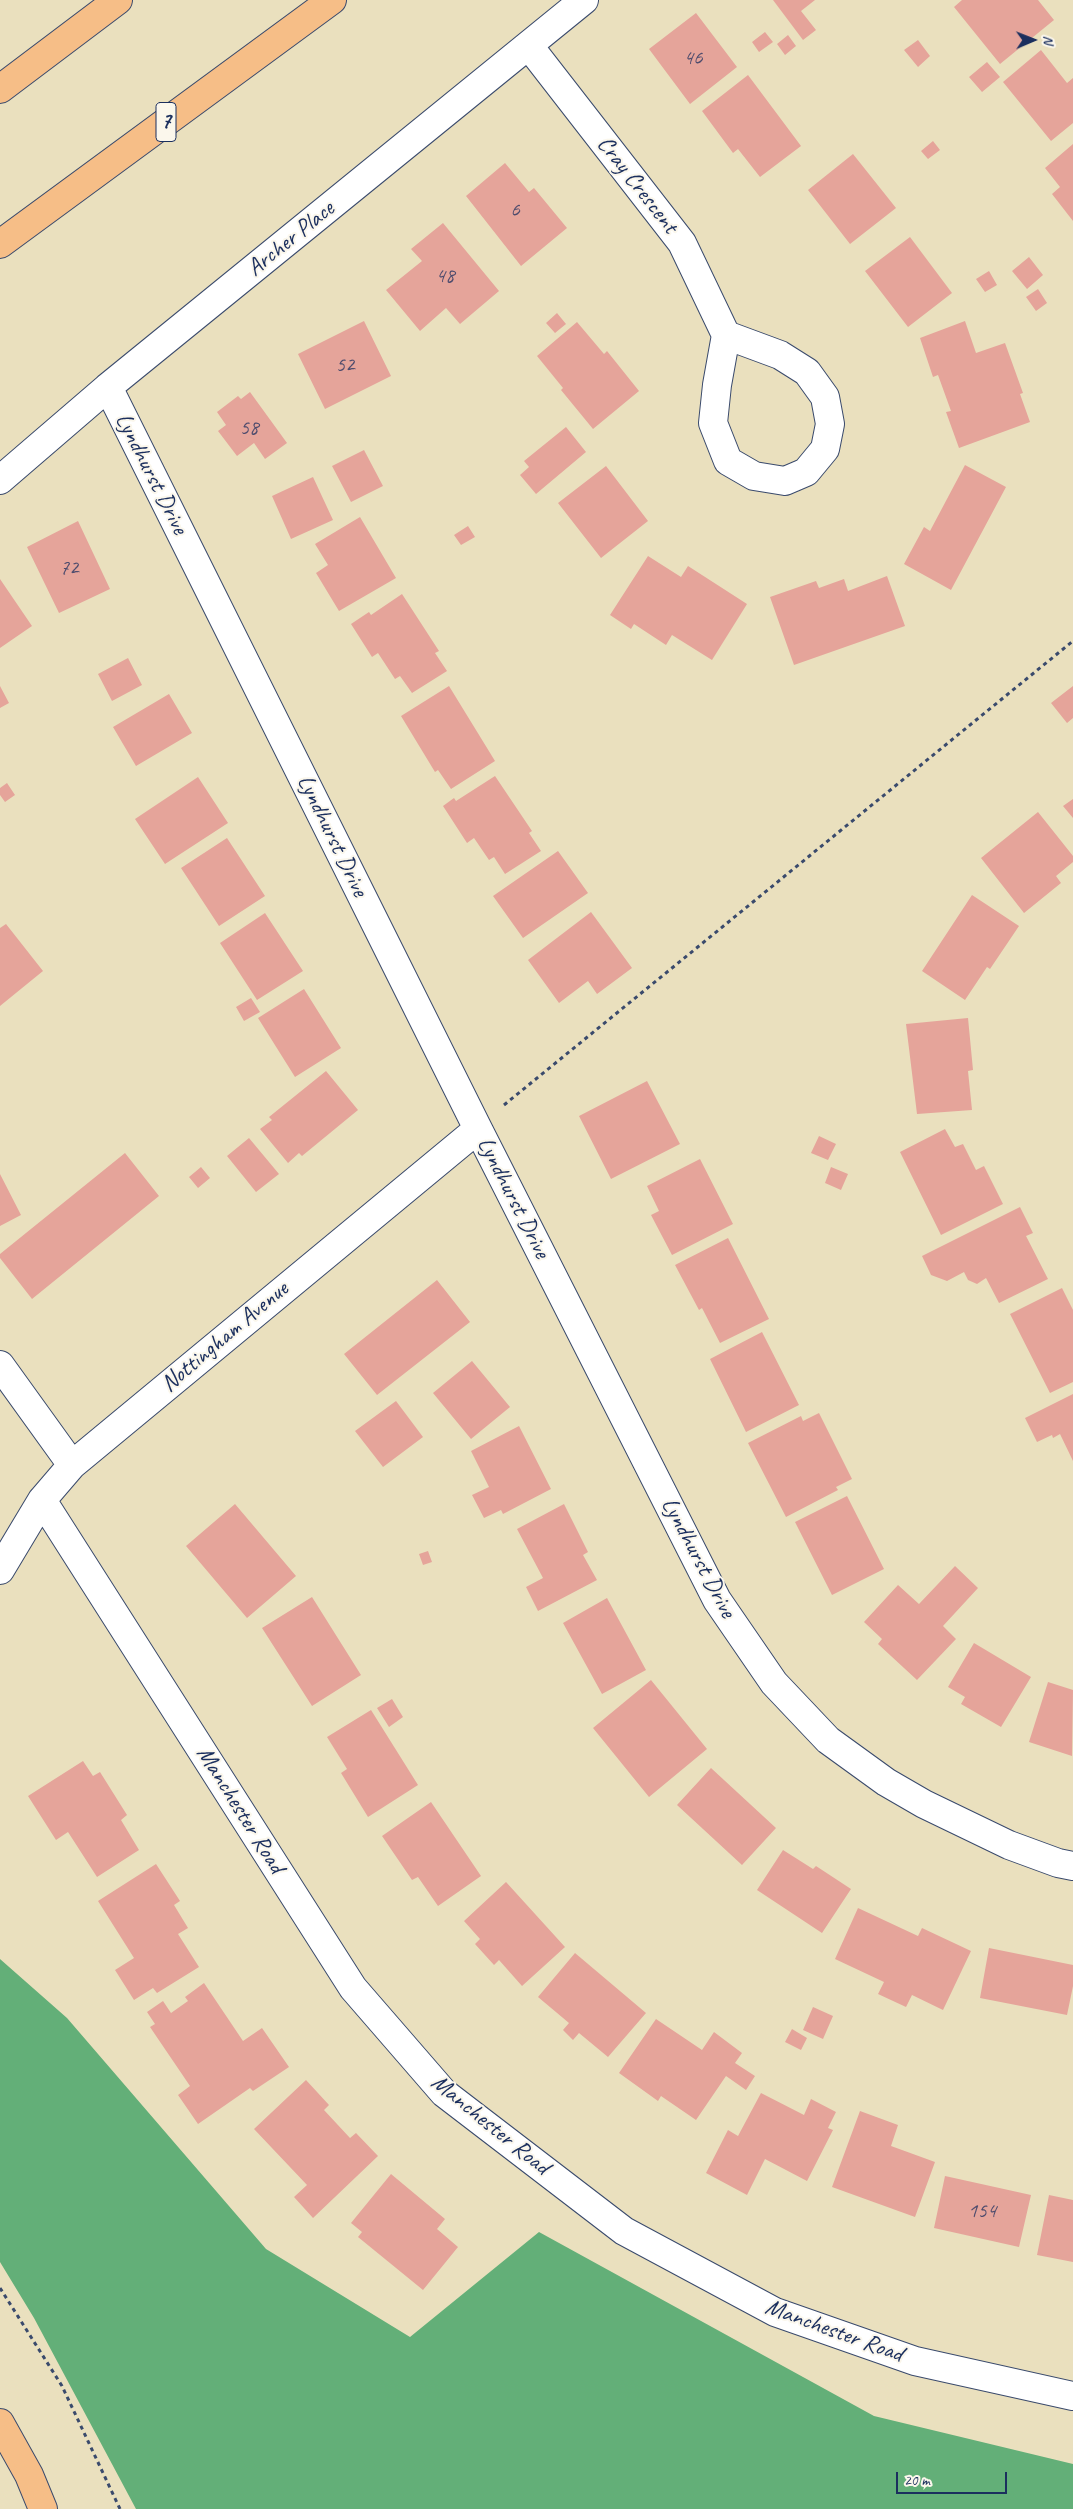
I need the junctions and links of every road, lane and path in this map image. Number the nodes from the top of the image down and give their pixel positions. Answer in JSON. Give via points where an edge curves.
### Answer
{"nodes":[{"id":1,"x":118,"y":0,"type":"edge"},
{"id":2,"x":332,"y":0,"type":"edge"},
{"id":3,"x":584,"y":0,"type":"edge"},
{"id":4,"x":529,"y":46,"type":"junction"},
{"id":5,"x":0,"y":89,"type":"edge"},
{"id":6,"x":0,"y":244,"type":"edge"},
{"id":7,"x":726,"y":335,"type":"junction"},
{"id":8,"x":108,"y":387,"type":"junction"},
{"id":9,"x":0,"y":480,"type":"edge"},
{"id":10,"x":1073,"y":641,"type":"edge"},
{"id":11,"x":478,"y":1129,"type":"junction"},
{"id":12,"x":0,"y":1365,"type":"edge"},
{"id":13,"x":72,"y":1465,"type":"junction"},
{"id":14,"x":42,"y":1500,"type":"junction"},
{"id":15,"x":0,"y":1570,"type":"edge"},
{"id":16,"x":1073,"y":1866,"type":"edge"},
{"id":17,"x":0,"y":2288,"type":"edge"},
{"id":18,"x":1073,"y":2396,"type":"edge"},
{"id":19,"x":0,"y":2423,"type":"edge"},
{"id":20,"x":43,"y":2509,"type":"edge"},
{"id":21,"x":120,"y":2509,"type":"edge"}],
"edges":[{"from":1,"to":5,"type":"main road"},
{"from":2,"to":6,"type":"main road","number":"7"},
{"from":3,"to":4,"type":"street","name":"Archer Place"},
{"from":4,"to":7,"type":"street","name":"Cray Crescent","via":[[682,243]]},
{"from":4,"to":8,"type":"street","name":"Archer Place"},
{"from":7,"to":7,"type":"street","via":[[713,423],[728,461],[754,476],[785,481],[806,472],[825,449],[830,424],[825,397],[806,372],[780,355]]},
{"from":8,"to":9,"type":"street","name":"Archer Place"},
{"from":8,"to":11,"type":"street","name":"Lyndhurst Drive"},
{"from":10,"to":11,"type":"path"},
{"from":11,"to":13,"type":"street","name":"Nottingham Avenue"},
{"from":11,"to":16,"type":"street","name":"Lyndhurst Drive","via":[[717,1600],[774,1683],[828,1740],[886,1782],[1009,1845]]},
{"from":12,"to":13,"type":"street"},
{"from":13,"to":14,"type":"street","name":"Nottingham Avenue"},
{"from":14,"to":15,"type":"street","name":"Nottingham Avenue"},
{"from":14,"to":18,"type":"street","name":"Manchester Road","via":[[353,1988],[444,2093],[624,2231],[775,2312],[915,2361]]},
{"from":17,"to":21,"type":"path","via":[[62,2386]]},
{"from":19,"to":20,"type":"main road","via":[[30,2475]]}]}
